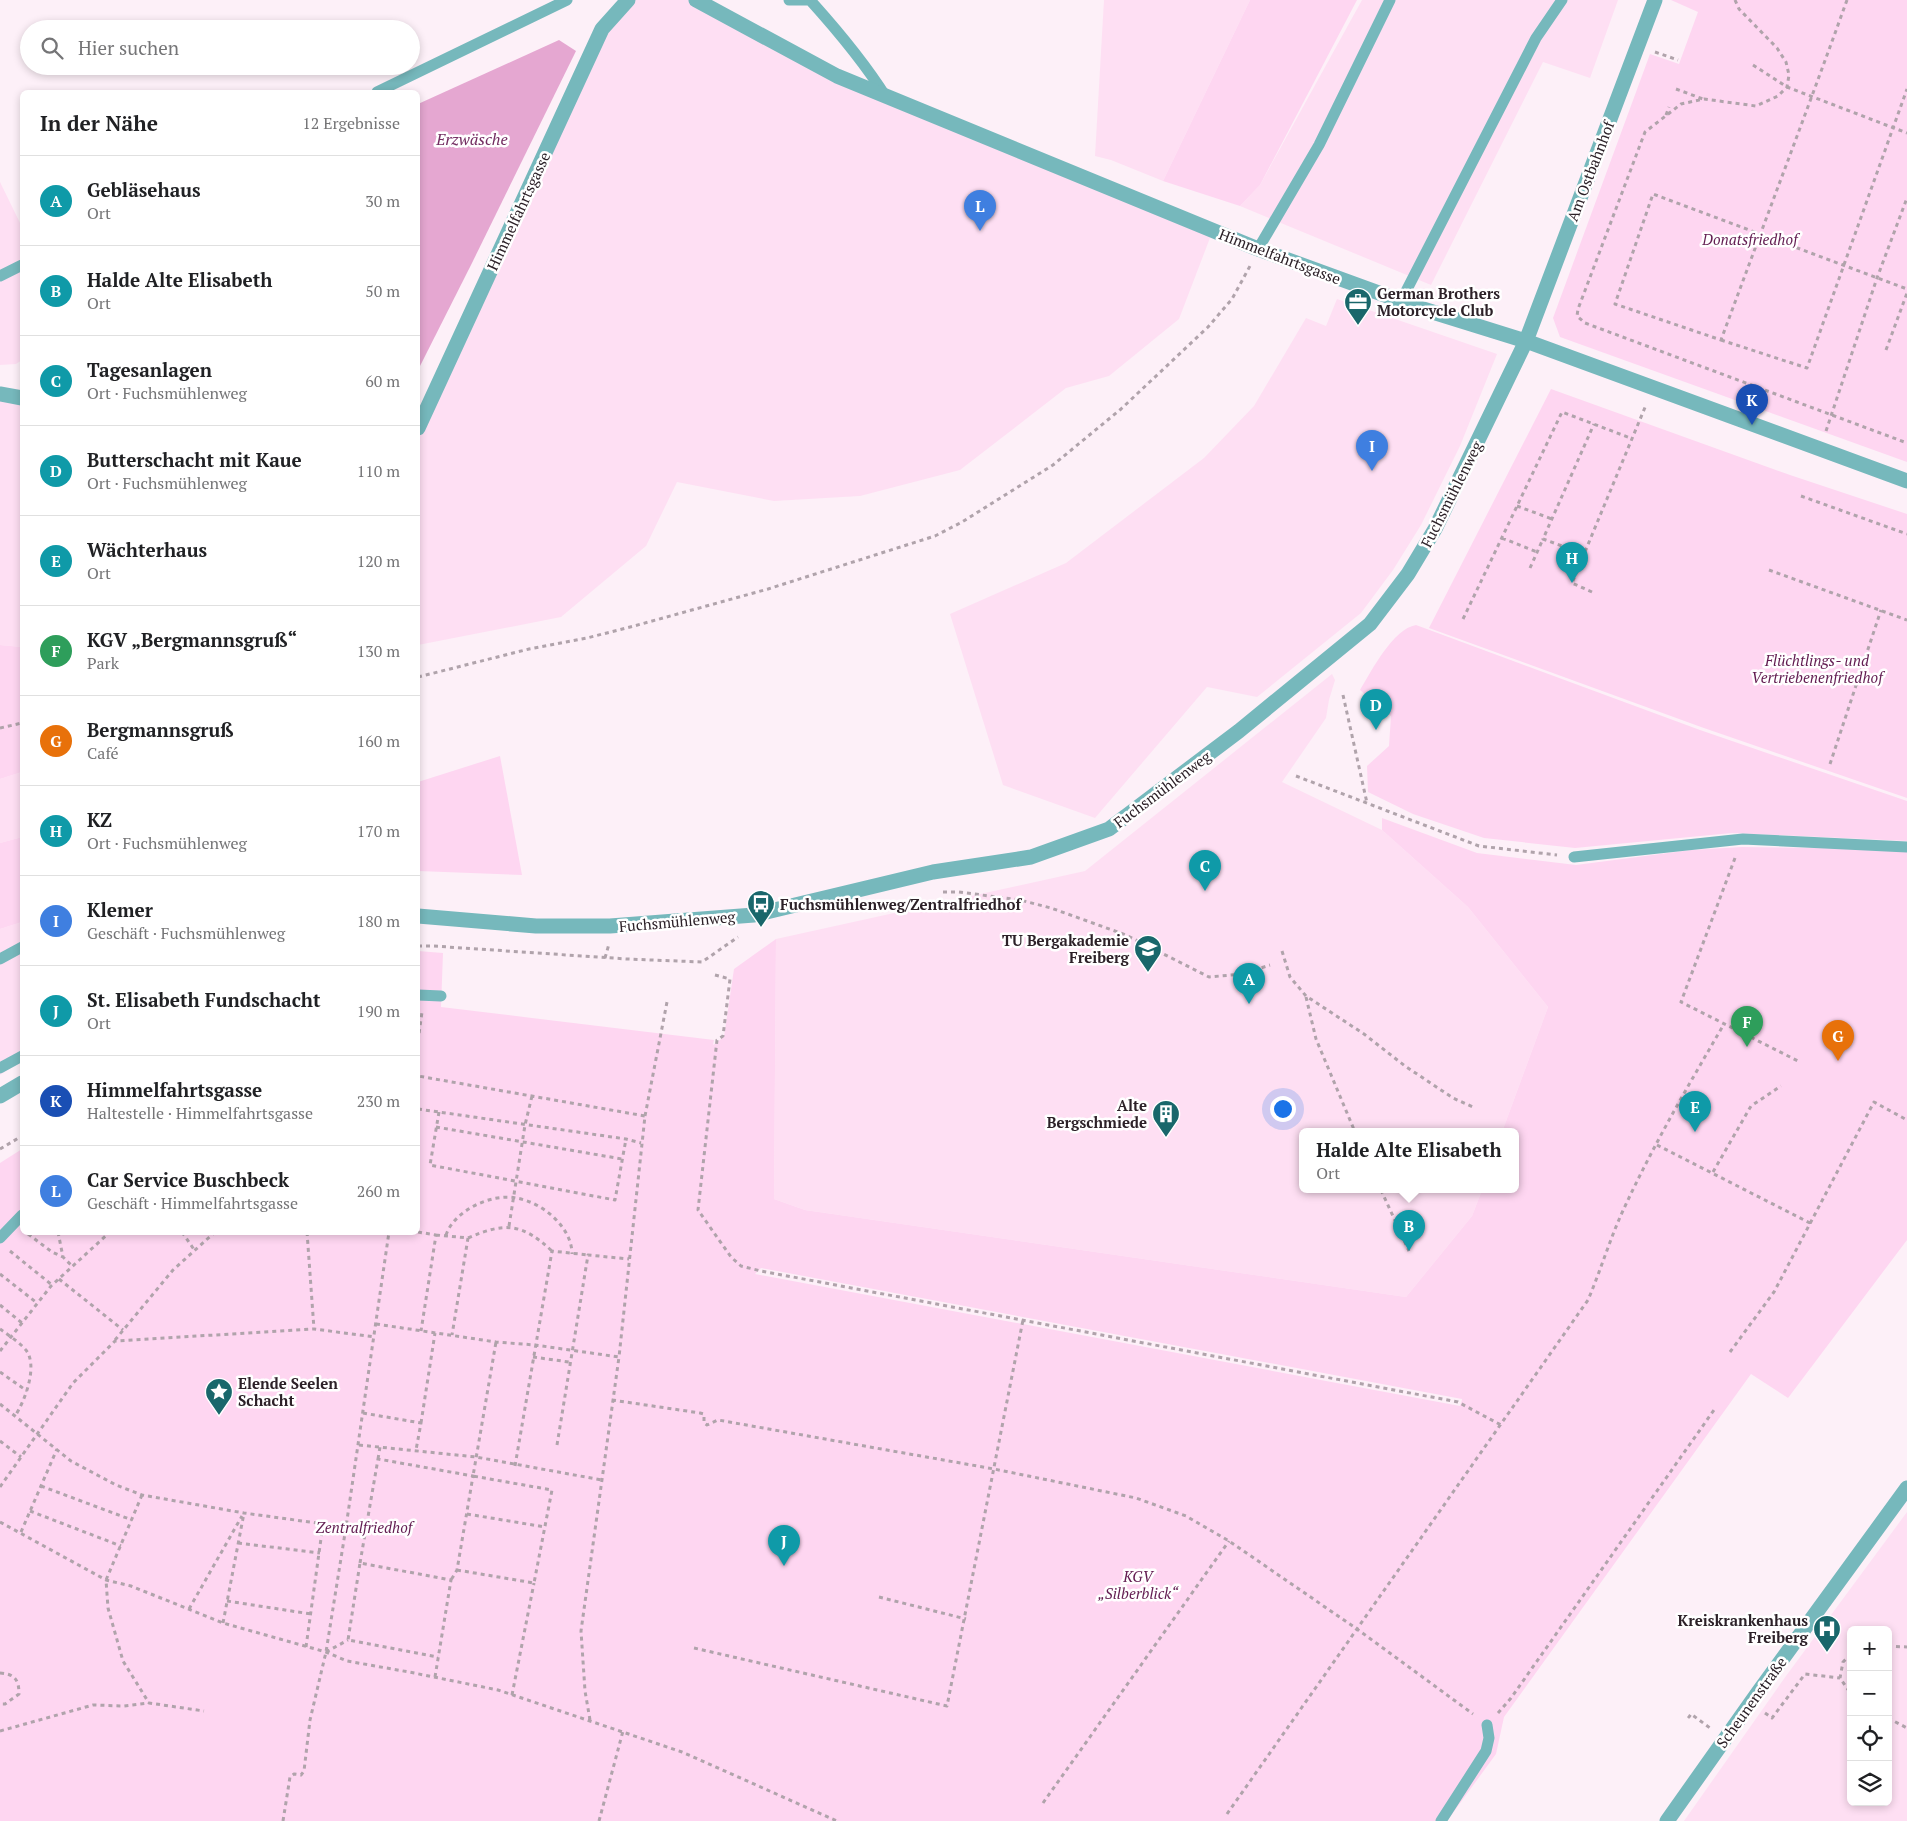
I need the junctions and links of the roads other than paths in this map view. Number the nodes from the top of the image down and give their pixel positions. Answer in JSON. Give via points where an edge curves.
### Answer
{"nodes":[{"id":1,"x":567,"y":0,"type":"edge"},
{"id":2,"x":628,"y":0,"type":"edge"},
{"id":3,"x":696,"y":0,"type":"edge"},
{"id":4,"x":789,"y":0,"type":"edge"},
{"id":5,"x":810,"y":0,"type":"edge"},
{"id":6,"x":1390,"y":0,"type":"edge"},
{"id":7,"x":1562,"y":0,"type":"edge"},
{"id":8,"x":1655,"y":0,"type":"edge"},
{"id":9,"x":420,"y":71,"type":"edge"},
{"id":10,"x":412,"y":75,"type":"edge"},
{"id":11,"x":381,"y":90,"type":"edge"},
{"id":12,"x":886,"y":96,"type":"junction"},
{"id":13,"x":1258,"y":248,"type":"junction"},
{"id":14,"x":20,"y":266,"type":"edge"},
{"id":15,"x":0,"y":276,"type":"edge"},
{"id":16,"x":1401,"y":301,"type":"junction"},
{"id":17,"x":1526,"y":341,"type":"junction"},
{"id":18,"x":0,"y":394,"type":"edge"},
{"id":19,"x":20,"y":398,"type":"edge"},
{"id":20,"x":420,"y":424,"type":"edge"},
{"id":21,"x":1907,"y":481,"type":"edge"},
{"id":22,"x":1907,"y":847,"type":"edge"},
{"id":23,"x":1574,"y":857,"type":"road end"},
{"id":24,"x":420,"y":916,"type":"edge"},
{"id":25,"x":20,"y":948,"type":"edge"},
{"id":26,"x":0,"y":959,"type":"edge"},
{"id":27,"x":421,"y":995,"type":"edge"},
{"id":28,"x":442,"y":996,"type":"dead end"},
{"id":29,"x":20,"y":1057,"type":"edge"},
{"id":30,"x":0,"y":1068,"type":"edge"},
{"id":31,"x":20,"y":1084,"type":"edge"},
{"id":32,"x":0,"y":1096,"type":"edge"},
{"id":33,"x":20,"y":1217,"type":"edge"},
{"id":34,"x":0,"y":1238,"type":"edge"},
{"id":35,"x":1907,"y":1488,"type":"edge"},
{"id":36,"x":1487,"y":1725,"type":"road end"},
{"id":37,"x":1441,"y":1821,"type":"edge"},
{"id":38,"x":1667,"y":1821,"type":"edge"}],
"edges":[{"from":1,"to":9,"type":"lane"},
{"from":2,"to":20,"type":"street","name":"Himmelfahrtsgasse","via":[[602,29]]},
{"from":3,"to":12,"type":"street","name":"Himmelfahrtsgasse","via":[[837,76]]},
{"from":4,"to":5,"type":"lane"},
{"from":5,"to":12,"type":"lane","via":[[868,68]]},
{"from":6,"to":13,"type":"lane","via":[[1319,145]]},
{"from":7,"to":16,"type":"lane","via":[[1536,38]]},
{"from":8,"to":17,"type":"street","name":"Am Ostbahnhof"},
{"from":10,"to":11,"type":"lane"},
{"from":12,"to":13,"type":"street","name":"Himmelfahrtsgasse"},
{"from":13,"to":16,"type":"street","name":"Himmelfahrtsgasse"},
{"from":14,"to":15,"type":"lane"},
{"from":16,"to":17,"type":"street","name":"Himmelfahrtsgasse"},
{"from":17,"to":21,"type":"street","name":"Himmelfahrtsgasse"},
{"from":17,"to":24,"type":"street","name":"Fuchsmühlenweg","via":[[1435,529],[1408,574],[1370,624],[1239,731],[1109,829],[1031,857],[933,872],[754,915],[610,926],[536,926]]},
{"from":18,"to":19,"type":"street"},
{"from":22,"to":23,"type":"lane","via":[[1743,839]]},
{"from":25,"to":26,"type":"lane"},
{"from":27,"to":28,"type":"lane"},
{"from":29,"to":30,"type":"lane"},
{"from":31,"to":32,"type":"street"},
{"from":33,"to":34,"type":"lane"},
{"from":35,"to":38,"type":"street","name":"Scheunenstraße"},
{"from":36,"to":37,"type":"lane","via":[[1486,1751]]}]}
